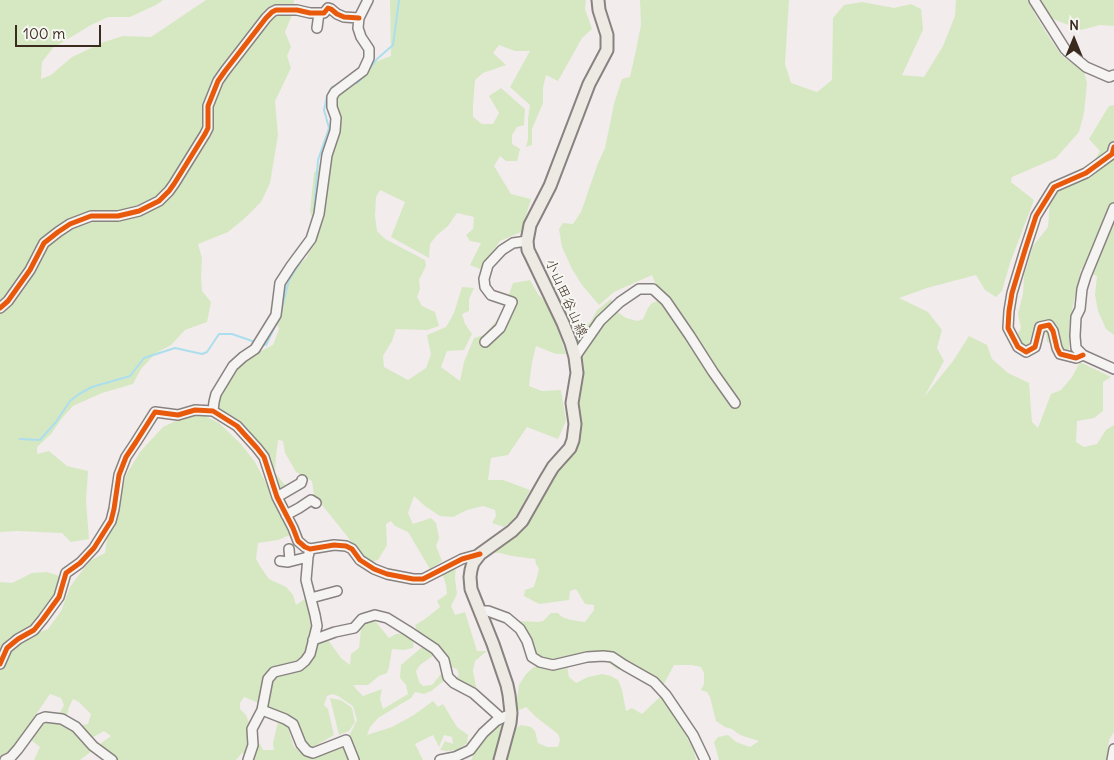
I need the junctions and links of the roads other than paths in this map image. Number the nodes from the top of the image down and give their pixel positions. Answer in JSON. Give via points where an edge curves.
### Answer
{"nodes":[{"id":1,"x":368,"y":0,"type":"edge"},
{"id":2,"x":598,"y":0,"type":"edge"},
{"id":3,"x":1034,"y":0,"type":"edge"},
{"id":4,"x":319,"y":13,"type":"junction"},
{"id":5,"x":359,"y":18,"type":"junction"},
{"id":6,"x":317,"y":28,"type":"dead end"},
{"id":7,"x":1114,"y":75,"type":"edge"},
{"id":8,"x":1114,"y":147,"type":"edge"},
{"id":9,"x":1114,"y":208,"type":"edge"},
{"id":10,"x":527,"y":241,"type":"junction"},
{"id":11,"x":0,"y":308,"type":"edge"},
{"id":12,"x":485,"y":342,"type":"dead end"},
{"id":13,"x":1082,"y":355,"type":"junction"},
{"id":14,"x":575,"y":357,"type":"junction"},
{"id":15,"x":1114,"y":369,"type":"edge"},
{"id":16,"x":735,"y":403,"type":"dead end"},
{"id":17,"x":213,"y":411,"type":"junction"},
{"id":18,"x":302,"y":480,"type":"dead end"},
{"id":19,"x":277,"y":497,"type":"junction"},
{"id":20,"x":316,"y":503,"type":"dead end"},
{"id":21,"x":286,"y":515,"type":"junction"},
{"id":22,"x":289,"y":549,"type":"dead end"},
{"id":23,"x":309,"y":553,"type":"junction"},
{"id":24,"x":480,"y":554,"type":"junction"},
{"id":25,"x":337,"y":591,"type":"dead end"},
{"id":26,"x":311,"y":598,"type":"junction"},
{"id":27,"x":480,"y":611,"type":"junction"},
{"id":28,"x":313,"y":640,"type":"junction"},
{"id":29,"x":0,"y":664,"type":"edge"},
{"id":30,"x":262,"y":710,"type":"junction"},
{"id":31,"x":506,"y":715,"type":"junction"},
{"id":32,"x":1114,"y":749,"type":"edge"},
{"id":33,"x":6,"y":760,"type":"edge"},
{"id":34,"x":112,"y":760,"type":"edge"},
{"id":35,"x":248,"y":760,"type":"edge"},
{"id":36,"x":354,"y":760,"type":"edge"},
{"id":37,"x":440,"y":760,"type":"edge"},
{"id":38,"x":500,"y":760,"type":"edge"},
{"id":39,"x":705,"y":760,"type":"edge"},
{"id":40,"x":1112,"y":760,"type":"edge"}],
"edges":[{"from":1,"to":5,"type":"street"},
{"from":2,"to":10,"type":"main road","via":[[608,50],[589,84],[550,186],[530,225]]},
{"from":3,"to":7,"type":"street","via":[[1068,52],[1086,67],[1109,77]]},
{"from":4,"to":5,"type":"street","via":[[328,8],[344,18]]},
{"from":4,"to":6,"type":"street"},
{"from":4,"to":11,"type":"street","via":[[297,10],[272,12],[218,82],[208,106],[208,128],[169,192],[139,211],[118,216],[86,217],[58,232],[44,243],[30,270]]},
{"from":5,"to":17,"type":"street","via":[[358,28],[369,49],[369,58],[363,72],[332,97],[335,131],[327,155],[319,214],[311,239],[280,283],[276,315],[255,350],[233,366],[216,394]]},
{"from":8,"to":13,"type":"street","via":[[1112,154],[1086,173],[1054,188],[1036,216],[1009,311],[1008,328],[1018,347],[1026,352],[1035,347],[1040,327],[1049,325],[1060,354],[1076,358]]},
{"from":9,"to":13,"type":"street","via":[[1082,289],[1075,336],[1076,348]]},
{"from":10,"to":12,"type":"street","via":[[508,246],[488,265],[485,287],[492,295],[512,302],[500,328]]},
{"from":10,"to":14,"type":"main road","name":"小山田谷山線","via":[[530,256],[568,334]]},
{"from":13,"to":15,"type":"street"},
{"from":14,"to":16,"type":"street","via":[[600,321],[620,302],[639,289],[653,289],[666,301]]},
{"from":14,"to":24,"type":"main road","name":"小山田谷山線","via":[[577,373],[572,403],[575,424],[572,444],[546,476],[522,521]]},
{"from":17,"to":19,"type":"street","via":[[237,426],[258,448]]},
{"from":17,"to":29,"type":"street","via":[[195,410],[178,415],[155,412],[126,457],[119,475],[111,521],[94,548],[66,573],[59,597],[34,630],[7,648]]},
{"from":18,"to":19,"type":"street"},
{"from":19,"to":21,"type":"street"},
{"from":20,"to":21,"type":"street","via":[[310,500]]},
{"from":21,"to":23,"type":"street","via":[[298,541]]},
{"from":22,"to":23,"type":"street","via":[[285,561]]},
{"from":23,"to":24,"type":"street","via":[[334,545],[346,546],[374,569],[423,579],[462,559]]},
{"from":23,"to":26,"type":"street","via":[[306,580]]},
{"from":24,"to":27,"type":"main road","via":[[473,563],[470,577]]},
{"from":25,"to":26,"type":"street"},
{"from":26,"to":28,"type":"street","via":[[317,626]]},
{"from":27,"to":31,"type":"main road","via":[[508,685]]},
{"from":27,"to":39,"type":"street","via":[[507,618],[520,630],[532,657],[540,662],[553,664],[612,656],[654,682],[693,735]]},
{"from":28,"to":30,"type":"street","via":[[305,661],[299,666],[274,672],[268,679]]},
{"from":28,"to":31,"type":"street","via":[[354,628],[362,619],[375,614],[387,618],[436,650],[454,683]]},
{"from":30,"to":35,"type":"street","via":[[252,729],[253,745]]},
{"from":30,"to":36,"type":"street","via":[[293,724],[307,751],[313,753],[346,740]]},
{"from":31,"to":37,"type":"street","via":[[483,732],[470,750]]},
{"from":31,"to":38,"type":"main road","via":[[508,732]]},
{"from":32,"to":40,"type":"street"},
{"from":33,"to":34,"type":"street","via":[[45,717],[62,719],[76,727],[93,746]]}]}
